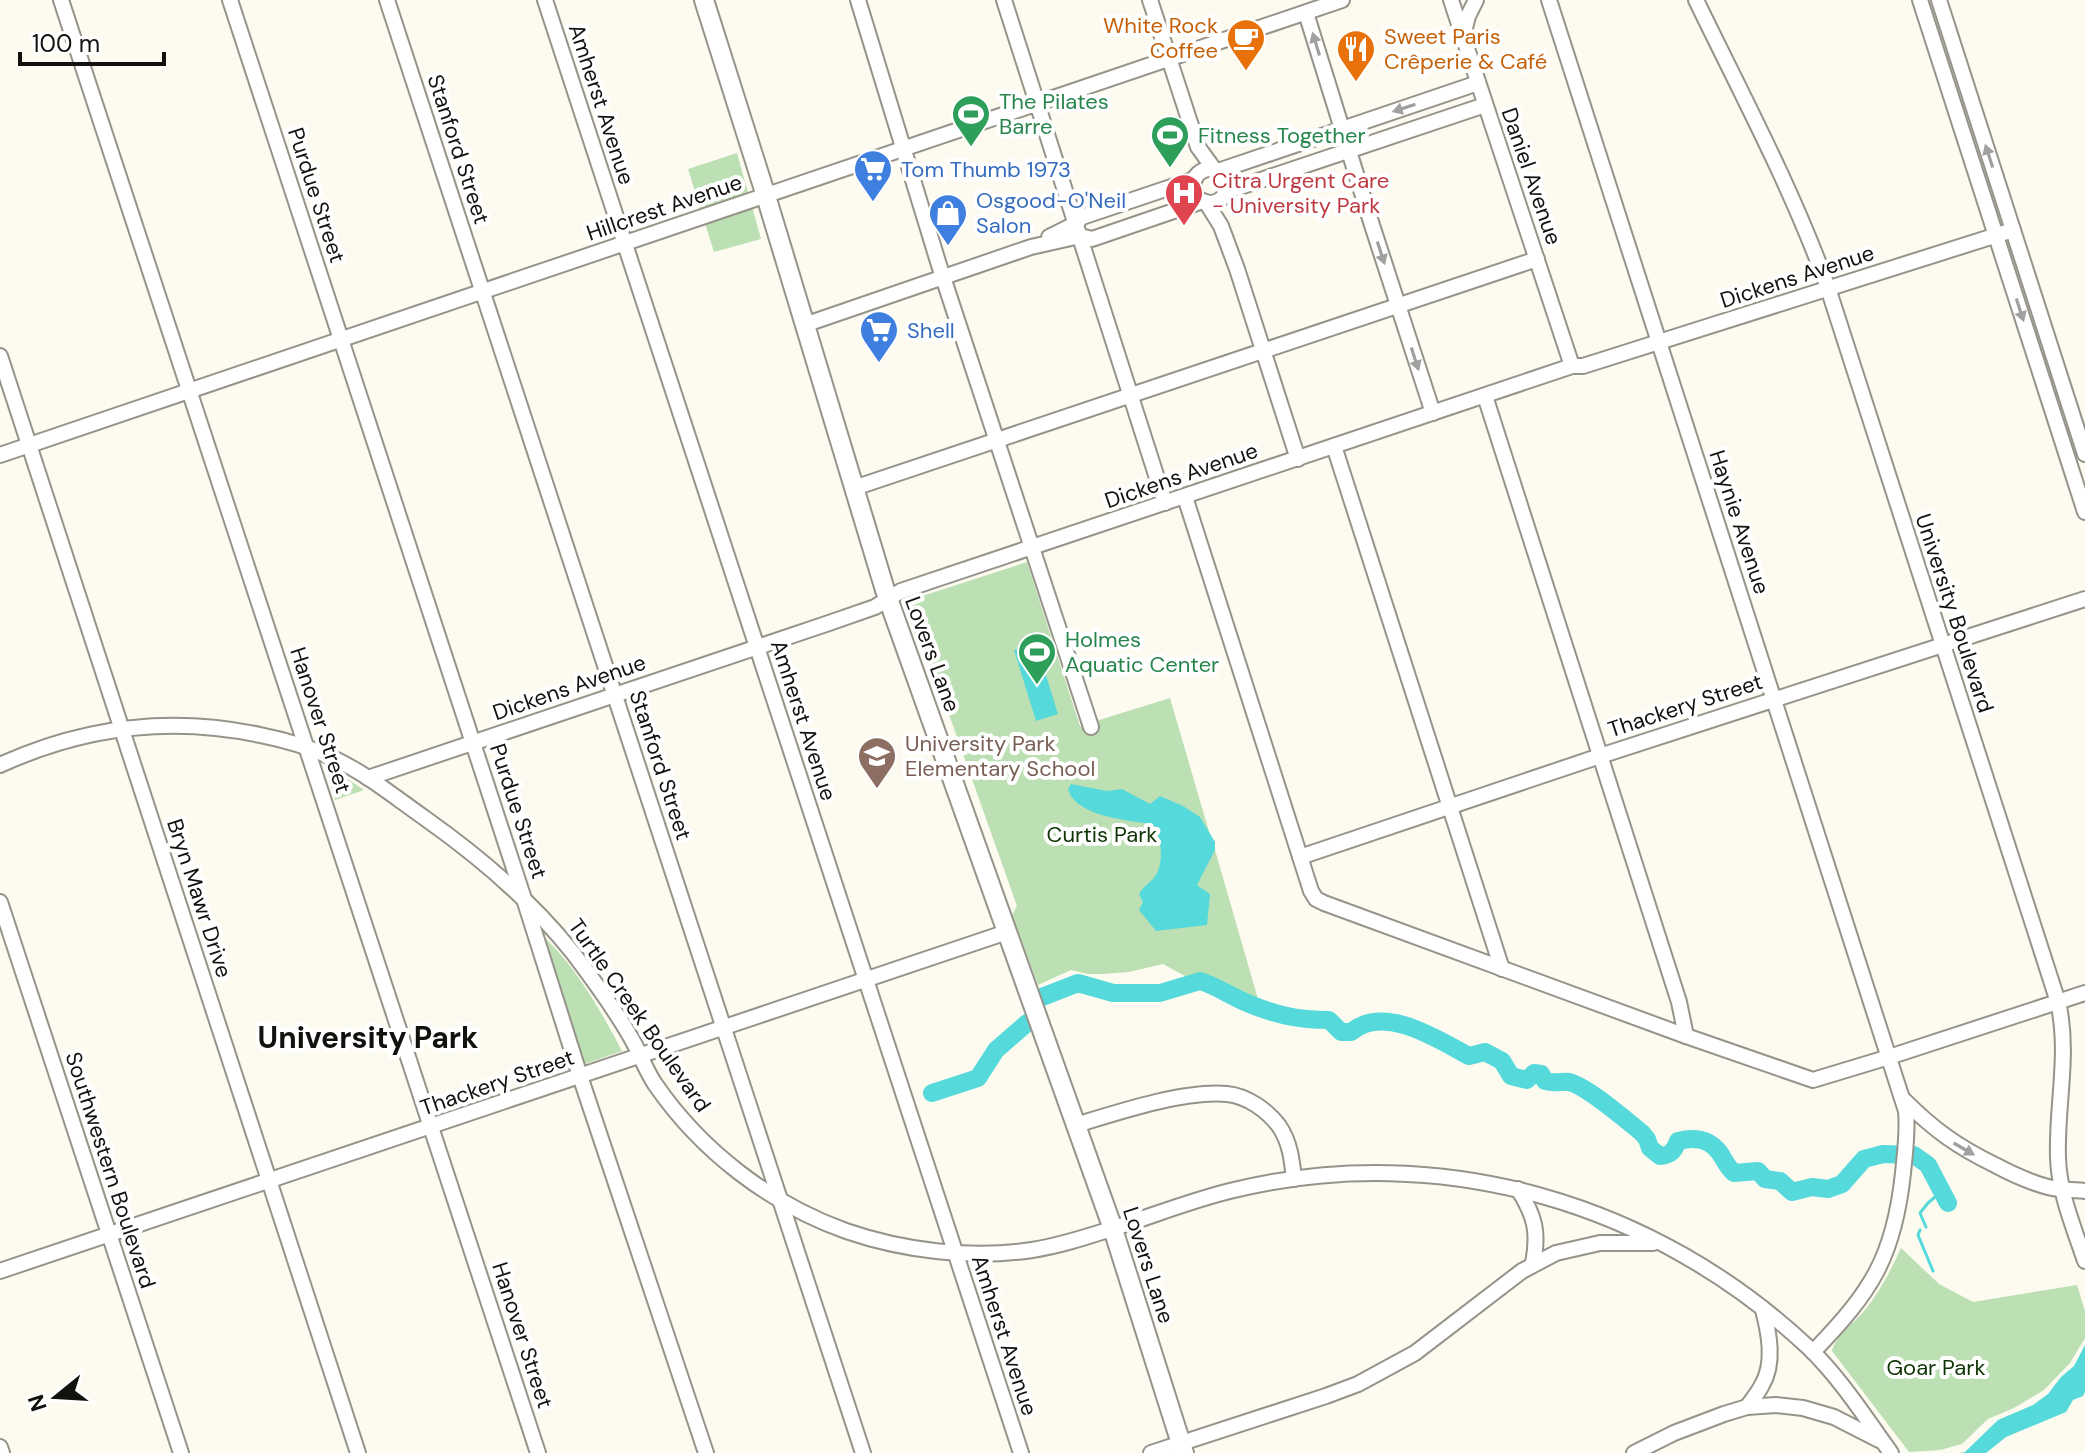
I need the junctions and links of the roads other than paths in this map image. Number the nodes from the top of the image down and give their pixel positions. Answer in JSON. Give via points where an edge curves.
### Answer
{"nodes":[{"id":1,"x":61,"y":0,"type":"edge"},
{"id":2,"x":230,"y":0,"type":"edge"},
{"id":3,"x":387,"y":0,"type":"edge"},
{"id":4,"x":545,"y":0,"type":"edge"},
{"id":5,"x":704,"y":0,"type":"edge"},
{"id":6,"x":858,"y":0,"type":"edge"},
{"id":7,"x":1004,"y":0,"type":"edge"},
{"id":8,"x":1150,"y":0,"type":"edge"},
{"id":9,"x":1342,"y":0,"type":"edge"},
{"id":10,"x":1451,"y":0,"type":"edge"},
{"id":11,"x":1476,"y":0,"type":"edge"},
{"id":12,"x":1549,"y":0,"type":"edge"},
{"id":13,"x":1696,"y":0,"type":"edge"},
{"id":14,"x":1920,"y":0,"type":"edge"},
{"id":15,"x":1939,"y":0,"type":"edge"},
{"id":16,"x":1302,"y":9,"type":"edge"},
{"id":17,"x":1463,"y":37,"type":"junction"},
{"id":18,"x":1169,"y":60,"type":"junction"},
{"id":19,"x":1478,"y":83,"type":"junction"},
{"id":20,"x":1036,"y":105,"type":"junction"},
{"id":21,"x":1485,"y":105,"type":"junction"},
{"id":22,"x":1342,"y":128,"type":"junction"},
{"id":23,"x":1198,"y":147,"type":"junction"},
{"id":24,"x":903,"y":150,"type":"junction"},
{"id":25,"x":1349,"y":152,"type":"junction"},
{"id":26,"x":1216,"y":170,"type":"junction"},
{"id":27,"x":1196,"y":177,"type":"junction"},
{"id":28,"x":1224,"y":194,"type":"junction"},
{"id":29,"x":766,"y":196,"type":"junction"},
{"id":30,"x":1204,"y":201,"type":"junction"},
{"id":31,"x":1221,"y":226,"type":"junction"},
{"id":32,"x":1078,"y":230,"type":"junction"},
{"id":33,"x":2013,"y":230,"type":"junction"},
{"id":34,"x":1996,"y":236,"type":"junction"},
{"id":35,"x":625,"y":244,"type":"junction"},
{"id":36,"x":1537,"y":259,"type":"junction"},
{"id":37,"x":943,"y":276,"type":"junction"},
{"id":38,"x":1828,"y":288,"type":"junction"},
{"id":39,"x":483,"y":292,"type":"junction"},
{"id":40,"x":1398,"y":306,"type":"junction"},
{"id":41,"x":804,"y":325,"type":"junction"},
{"id":42,"x":340,"y":340,"type":"junction"},
{"id":43,"x":1659,"y":343,"type":"junction"},
{"id":44,"x":1263,"y":351,"type":"junction"},
{"id":45,"x":0,"y":356,"type":"edge"},
{"id":46,"x":1572,"y":366,"type":"junction"},
{"id":47,"x":188,"y":392,"type":"junction"},
{"id":48,"x":1131,"y":395,"type":"junction"},
{"id":49,"x":1485,"y":396,"type":"junction"},
{"id":50,"x":2085,"y":398,"type":"edge"},
{"id":51,"x":2069,"y":403,"type":"junction"},
{"id":52,"x":2052,"y":408,"type":"junction"},
{"id":53,"x":1433,"y":413,"type":"junction"},
{"id":54,"x":997,"y":440,"type":"junction"},
{"id":55,"x":29,"y":445,"type":"junction"},
{"id":56,"x":1334,"y":446,"type":"junction"},
{"id":57,"x":2085,"y":454,"type":"edge"},
{"id":58,"x":0,"y":455,"type":"edge"},
{"id":59,"x":1298,"y":459,"type":"junction"},
{"id":60,"x":854,"y":488,"type":"junction"},
{"id":61,"x":1185,"y":497,"type":"junction"},
{"id":62,"x":1165,"y":503,"type":"junction"},
{"id":63,"x":2085,"y":512,"type":"edge"},
{"id":64,"x":1032,"y":548,"type":"junction"},
{"id":65,"x":2085,"y":599,"type":"edge"},
{"id":66,"x":888,"y":600,"type":"junction"},
{"id":67,"x":1942,"y":645,"type":"junction"},
{"id":68,"x":757,"y":648,"type":"junction"},
{"id":69,"x":615,"y":695,"type":"junction"},
{"id":70,"x":1774,"y":699,"type":"junction"},
{"id":71,"x":1091,"y":727,"type":"dead end"},
{"id":72,"x":122,"y":729,"type":"junction"},
{"id":73,"x":473,"y":743,"type":"junction"},
{"id":74,"x":307,"y":747,"type":"junction"},
{"id":75,"x":1600,"y":756,"type":"junction"},
{"id":76,"x":0,"y":765,"type":"edge"},
{"id":77,"x":368,"y":778,"type":"junction"},
{"id":78,"x":1450,"y":806,"type":"junction"},
{"id":79,"x":1300,"y":857,"type":"junction"},
{"id":80,"x":524,"y":899,"type":"junction"},
{"id":81,"x":0,"y":902,"type":"edge"},
{"id":82,"x":1007,"y":932,"type":"junction"},
{"id":83,"x":1502,"y":969,"type":"junction"},
{"id":84,"x":865,"y":979,"type":"junction"},
{"id":85,"x":2085,"y":993,"type":"edge"},
{"id":86,"x":2058,"y":1002,"type":"junction"},
{"id":87,"x":723,"y":1028,"type":"junction"},
{"id":88,"x":1686,"y":1036,"type":"junction"},
{"id":89,"x":639,"y":1057,"type":"junction"},
{"id":90,"x":1889,"y":1057,"type":"junction"},
{"id":91,"x":580,"y":1076,"type":"junction"},
{"id":92,"x":1904,"y":1100,"type":"junction"},
{"id":93,"x":1076,"y":1125,"type":"junction"},
{"id":94,"x":433,"y":1127,"type":"junction"},
{"id":95,"x":1294,"y":1179,"type":"junction"},
{"id":96,"x":269,"y":1182,"type":"junction"},
{"id":97,"x":1518,"y":1189,"type":"junction"},
{"id":98,"x":2062,"y":1189,"type":"junction"},
{"id":99,"x":2085,"y":1191,"type":"edge"},
{"id":100,"x":780,"y":1200,"type":"junction"},
{"id":101,"x":1113,"y":1229,"type":"junction"},
{"id":102,"x":109,"y":1235,"type":"junction"},
{"id":103,"x":1661,"y":1244,"type":"junction"},
{"id":104,"x":955,"y":1252,"type":"junction"},
{"id":105,"x":2085,"y":1261,"type":"edge"},
{"id":106,"x":1533,"y":1263,"type":"junction"},
{"id":107,"x":0,"y":1271,"type":"edge"},
{"id":108,"x":1763,"y":1309,"type":"junction"},
{"id":109,"x":1813,"y":1352,"type":"junction"},
{"id":110,"x":1747,"y":1407,"type":"junction"},
{"id":111,"x":0,"y":1447,"type":"edge"},
{"id":112,"x":1887,"y":1447,"type":"edge"},
{"id":113,"x":1182,"y":1448,"type":"edge"},
{"id":114,"x":2,"y":1453,"type":"edge"},
{"id":115,"x":181,"y":1453,"type":"edge"},
{"id":116,"x":358,"y":1453,"type":"edge"},
{"id":117,"x":538,"y":1453,"type":"edge"},
{"id":118,"x":706,"y":1453,"type":"edge"},
{"id":119,"x":863,"y":1453,"type":"edge"},
{"id":120,"x":1021,"y":1453,"type":"edge"},
{"id":121,"x":1151,"y":1453,"type":"edge"},
{"id":122,"x":1634,"y":1453,"type":"edge"}],
"edges":[{"from":1,"to":47,"type":"street","name":"Hanover Street"},
{"from":2,"to":42,"type":"street","name":"Purdue Street"},
{"from":3,"to":39,"type":"street","name":"Stanford Street"},
{"from":4,"to":35,"type":"street","name":"Amherst Avenue"},
{"from":5,"to":29,"type":"main road","name":"Lovers Lane"},
{"from":6,"to":24,"type":"street"},
{"from":7,"to":20,"type":"street"},
{"from":8,"to":18,"type":"street"},
{"from":9,"to":16,"type":"street","name":"Hillcrest Avenue"},
{"from":10,"to":17,"type":"street","name":"Daniel Avenue"},
{"from":11,"to":17,"type":"street"},
{"from":12,"to":43,"type":"street","name":"Haynie Avenue"},
{"from":13,"to":38,"type":"street","name":"University Boulevard","via":[[1783,177]]},
{"from":14,"to":34,"type":"street"},
{"from":33,"to":15,"type":"street","one_way":true},
{"from":16,"to":18,"type":"street","name":"Hillcrest Avenue"},
{"from":22,"to":16,"type":"street","one_way":true},
{"from":17,"to":19,"type":"street","name":"Daniel Avenue"},
{"from":18,"to":20,"type":"street","name":"Hillcrest Avenue"},
{"from":18,"to":23,"type":"street"},
{"from":19,"to":21,"type":"street","name":"Daniel Avenue"},
{"from":19,"to":22,"type":"street","one_way":true},
{"from":20,"to":24,"type":"street","name":"Hillcrest Avenue"},
{"from":20,"to":32,"type":"street"},
{"from":21,"to":25,"type":"street"},
{"from":21,"to":36,"type":"street","name":"Daniel Avenue"},
{"from":22,"to":25,"type":"street"},
{"from":22,"to":26,"type":"street"},
{"from":23,"to":26,"type":"street"},
{"from":23,"to":27,"type":"street"},
{"from":24,"to":29,"type":"street","name":"Hillcrest Avenue"},
{"from":24,"to":37,"type":"street"},
{"from":25,"to":28,"type":"street"},
{"from":25,"to":40,"type":"street","one_way":true},
{"from":26,"to":27,"type":"street"},
{"from":26,"to":28,"type":"street","via":[[1226,180]]},
{"from":27,"to":30,"type":"street","via":[[1194,192]]},
{"from":27,"to":32,"type":"street","via":[[1082,217]]},
{"from":28,"to":30,"type":"street","via":[[1215,202]]},
{"from":28,"to":31,"type":"street"},
{"from":29,"to":35,"type":"street","name":"Hillcrest Avenue"},
{"from":29,"to":41,"type":"main road","name":"Lovers Lane"},
{"from":30,"to":31,"type":"street"},
{"from":30,"to":32,"type":"street","via":[[1092,239]]},
{"from":31,"to":44,"type":"street"},
{"from":32,"to":37,"type":"street"},
{"from":32,"to":48,"type":"street"},
{"from":33,"to":34,"type":"street","name":"Dickens Avenue"},
{"from":33,"to":51,"type":"street"},
{"from":34,"to":38,"type":"street","name":"Dickens Avenue"},
{"from":34,"to":52,"type":"street","one_way":true},
{"from":35,"to":39,"type":"street","name":"Hillcrest Avenue"},
{"from":35,"to":68,"type":"street","name":"Amherst Avenue"},
{"from":36,"to":40,"type":"street"},
{"from":36,"to":46,"type":"street","name":"Daniel Avenue"},
{"from":37,"to":41,"type":"street"},
{"from":37,"to":54,"type":"street"},
{"from":38,"to":43,"type":"street","name":"Dickens Avenue"},
{"from":38,"to":67,"type":"street","name":"University Boulevard"},
{"from":39,"to":42,"type":"street","name":"Hillcrest Avenue"},
{"from":39,"to":69,"type":"street","name":"Stanford Street"},
{"from":40,"to":44,"type":"street"},
{"from":40,"to":53,"type":"street","one_way":true},
{"from":41,"to":60,"type":"main road","name":"Lovers Lane"},
{"from":42,"to":47,"type":"street","name":"Hillcrest Avenue"},
{"from":42,"to":73,"type":"street","name":"Purdue Street"},
{"from":43,"to":46,"type":"street","name":"Dickens Avenue"},
{"from":43,"to":70,"type":"street","name":"Haynie Avenue"},
{"from":44,"to":48,"type":"street"},
{"from":44,"to":59,"type":"street"},
{"from":45,"to":55,"type":"street","name":"Bryn Mawr Drive"},
{"from":46,"to":49,"type":"street","name":"Dickens Avenue"},
{"from":47,"to":55,"type":"street","name":"Hillcrest Avenue"},
{"from":47,"to":74,"type":"street","name":"Hanover Street"},
{"from":48,"to":54,"type":"street"},
{"from":48,"to":62,"type":"street"},
{"from":49,"to":53,"type":"street","name":"Dickens Avenue"},
{"from":49,"to":75,"type":"street"},
{"from":50,"to":51,"type":"street"},
{"from":51,"to":52,"type":"street"},
{"from":51,"to":57,"type":"street"},
{"from":52,"to":63,"type":"street"},
{"from":53,"to":56,"type":"street","name":"Dickens Avenue"},
{"from":54,"to":60,"type":"street"},
{"from":54,"to":64,"type":"street"},
{"from":55,"to":58,"type":"street","name":"Hillcrest Avenue"},
{"from":55,"to":72,"type":"street","name":"Bryn Mawr Drive"},
{"from":56,"to":59,"type":"street","name":"Dickens Avenue"},
{"from":56,"to":78,"type":"street"},
{"from":59,"to":61,"type":"street","name":"Dickens Avenue"},
{"from":60,"to":66,"type":"main road","name":"Lovers Lane"},
{"from":61,"to":62,"type":"street","name":"Dickens Avenue"},
{"from":61,"to":79,"type":"street"},
{"from":62,"to":64,"type":"street","name":"Dickens Avenue"},
{"from":64,"to":66,"type":"street","name":"Dickens Avenue","via":[[901,591]]},
{"from":64,"to":71,"type":"street"},
{"from":65,"to":67,"type":"street","name":"Thackery Street"},
{"from":66,"to":68,"type":"street","name":"Dickens Avenue"},
{"from":66,"to":82,"type":"main road","name":"Lovers Lane"},
{"from":67,"to":70,"type":"street","name":"Thackery Street"},
{"from":67,"to":86,"type":"street","name":"University Boulevard"},
{"from":68,"to":69,"type":"street","name":"Dickens Avenue"},
{"from":68,"to":84,"type":"street","name":"Amherst Avenue"},
{"from":69,"to":73,"type":"street","name":"Dickens Avenue"},
{"from":69,"to":87,"type":"street","name":"Stanford Street"},
{"from":70,"to":75,"type":"street","name":"Thackery Street"},
{"from":70,"to":90,"type":"street","name":"Haynie Avenue"},
{"from":72,"to":74,"type":"street","name":"Turtle Creek Boulevard","via":[[211,726]]},
{"from":72,"to":76,"type":"street","name":"Turtle Creek Boulevard","via":[[61,741]]},
{"from":72,"to":96,"type":"street","name":"Bryn Mawr Drive"},
{"from":73,"to":77,"type":"street","name":"Dickens Avenue"},
{"from":73,"to":80,"type":"street","name":"Purdue Street"},
{"from":74,"to":77,"type":"street","name":"Turtle Creek Boulevard"},
{"from":74,"to":94,"type":"street","name":"Hanover Street"},
{"from":75,"to":78,"type":"street","name":"Thackery Street"},
{"from":75,"to":88,"type":"street"},
{"from":77,"to":80,"type":"street","name":"Turtle Creek Boulevard","via":[[457,840]]},
{"from":78,"to":79,"type":"street","name":"Thackery Street"},
{"from":78,"to":83,"type":"street"},
{"from":79,"to":83,"type":"street","via":[[1316,899]]},
{"from":80,"to":89,"type":"street","name":"Turtle Creek Boulevard","via":[[594,981]]},
{"from":80,"to":91,"type":"street","name":"Purdue Street"},
{"from":81,"to":102,"type":"street","name":"Southwestern Boulevard"},
{"from":82,"to":84,"type":"street","name":"Thackery Street"},
{"from":82,"to":93,"type":"main road","name":"Lovers Lane"},
{"from":83,"to":88,"type":"street"},
{"from":84,"to":87,"type":"street","name":"Thackery Street"},
{"from":84,"to":104,"type":"street","name":"Amherst Avenue"},
{"from":85,"to":86,"type":"street"},
{"from":86,"to":90,"type":"street"},
{"from":86,"to":98,"type":"street","name":"University Boulevard","via":[[2064,1047],[2058,1159]]},
{"from":87,"to":89,"type":"street","name":"Thackery Street"},
{"from":87,"to":100,"type":"street","name":"Stanford Street"},
{"from":88,"to":90,"type":"street","via":[[1813,1080]]},
{"from":89,"to":91,"type":"street","name":"Thackery Street"},
{"from":89,"to":100,"type":"street","name":"Turtle Creek Boulevard","via":[[697,1134]]},
{"from":90,"to":92,"type":"street","name":"Haynie Avenue"},
{"from":91,"to":94,"type":"street","name":"Thackery Street"},
{"from":91,"to":118,"type":"street","name":"Purdue Street"},
{"from":92,"to":98,"type":"street","one_way":true,"via":[[1959,1147],[2036,1184]]},
{"from":92,"to":109,"type":"street","via":[[1903,1175],[1887,1250],[1845,1319]]},
{"from":93,"to":95,"type":"street","via":[[1166,1101],[1228,1094],[1260,1108],[1279,1126]]},
{"from":93,"to":101,"type":"main road","name":"Lovers Lane"},
{"from":94,"to":96,"type":"street","name":"Thackery Street"},
{"from":94,"to":117,"type":"street","name":"Hanover Street"},
{"from":95,"to":97,"type":"street","name":"Turtle Creek Boulevard","via":[[1414,1173]]},
{"from":95,"to":101,"type":"street","name":"Turtle Creek Boulevard","via":[[1210,1196]]},
{"from":96,"to":102,"type":"street","name":"Thackery Street"},
{"from":96,"to":116,"type":"street","name":"Bryn Mawr Drive"},
{"from":97,"to":103,"type":"street","name":"Turtle Creek Boulevard","via":[[1614,1220]]},
{"from":97,"to":106,"type":"street","via":[[1536,1226]]},
{"from":98,"to":99,"type":"street"},
{"from":98,"to":105,"type":"street","name":"University Boulevard"},
{"from":100,"to":104,"type":"street","name":"Turtle Creek Boulevard","via":[[872,1239]]},
{"from":100,"to":119,"type":"street","name":"Stanford Street"},
{"from":101,"to":104,"type":"street","name":"Turtle Creek Boulevard","via":[[1033,1250]]},
{"from":101,"to":113,"type":"main road","name":"Lovers Lane"},
{"from":102,"to":107,"type":"street","name":"Thackery Street"},
{"from":102,"to":115,"type":"street","name":"Southwestern Boulevard"},
{"from":103,"to":106,"type":"street","via":[[1600,1243]]},
{"from":103,"to":108,"type":"street","name":"Turtle Creek Boulevard"},
{"from":104,"to":120,"type":"street","name":"Amherst Avenue"},
{"from":106,"to":113,"type":"street","via":[[1415,1353],[1377,1374]]},
{"from":108,"to":109,"type":"street","name":"Turtle Creek Boulevard"},
{"from":108,"to":110,"type":"street","via":[[1770,1357],[1764,1383]]},
{"from":109,"to":112,"type":"street","name":"Turtle Creek Boulevard"},
{"from":110,"to":112,"type":"street","via":[[1803,1408],[1834,1417]]},
{"from":110,"to":122,"type":"street"},
{"from":111,"to":114,"type":"street"},
{"from":113,"to":121,"type":"street"}]}
